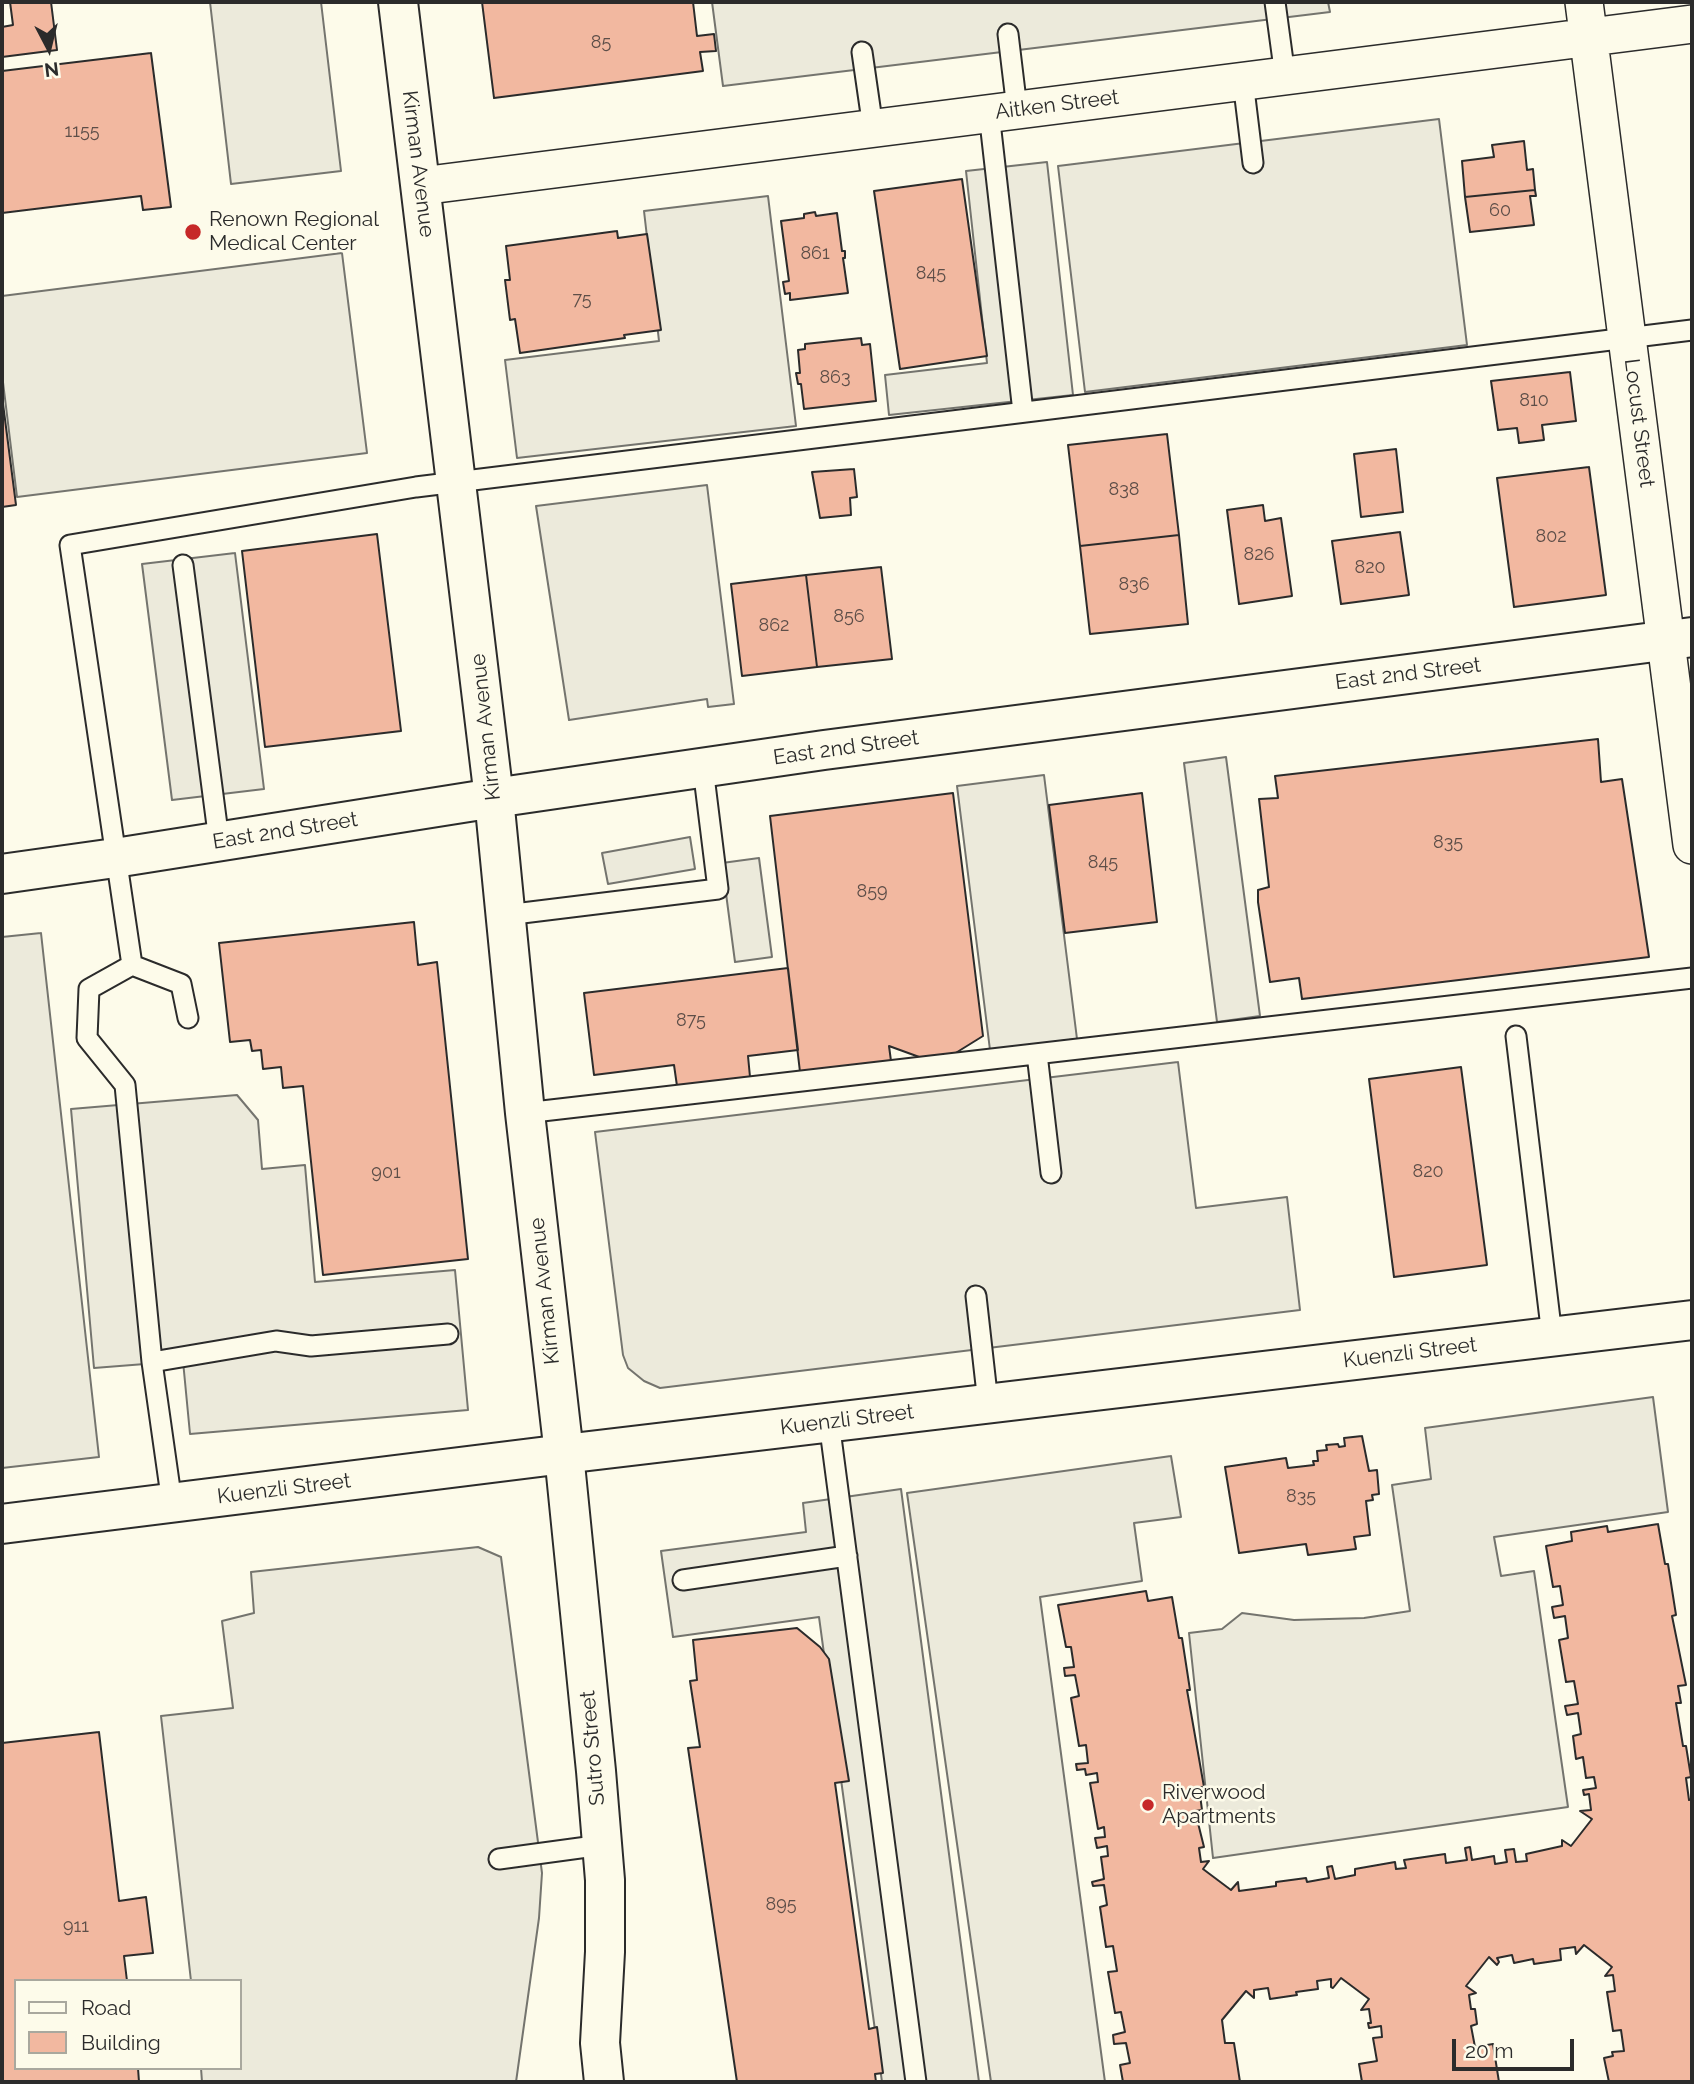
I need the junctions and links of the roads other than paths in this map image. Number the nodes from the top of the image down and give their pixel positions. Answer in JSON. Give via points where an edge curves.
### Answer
{"nodes":[{"id":1,"x":398,"y":2,"type":"edge"},
{"id":2,"x":1275,"y":2,"type":"edge"},
{"id":3,"x":1587,"y":19,"type":"edge"},
{"id":4,"x":1692,"y":24,"type":"edge"},
{"id":5,"x":1008,"y":34,"type":"dead end"},
{"id":6,"x":862,"y":52,"type":"dead end"},
{"id":7,"x":1285,"y":76,"type":"junction"},
{"id":8,"x":1243,"y":82,"type":"junction"},
{"id":9,"x":1003,"y":111,"type":"junction"},
{"id":10,"x":873,"y":128,"type":"junction"},
{"id":11,"x":1254,"y":163,"type":"dead end"},
{"id":12,"x":421,"y":186,"type":"junction"},
{"id":13,"x":1692,"y":330,"type":"edge"},
{"id":14,"x":1629,"y":338,"type":"junction"},
{"id":15,"x":1023,"y":412,"type":"junction"},
{"id":16,"x":457,"y":482,"type":"junction"},
{"id":17,"x":183,"y":565,"type":"dead end"},
{"id":18,"x":1679,"y":639,"type":"edge"},
{"id":19,"x":703,"y":768,"type":"junction"},
{"id":20,"x":494,"y":798,"type":"junction"},
{"id":21,"x":219,"y":841,"type":"junction"},
{"id":22,"x":1692,"y":845,"type":"edge"},
{"id":23,"x":115,"y":858,"type":"junction"},
{"id":24,"x":2,"y":874,"type":"edge"},
{"id":25,"x":506,"y":915,"type":"junction"},
{"id":26,"x":132,"y":965,"type":"junction"},
{"id":27,"x":1692,"y":978,"type":"edge"},
{"id":28,"x":188,"y":1018,"type":"dead end"},
{"id":29,"x":1516,"y":1037,"type":"dead end"},
{"id":30,"x":1037,"y":1054,"type":"junction"},
{"id":31,"x":525,"y":1113,"type":"junction"},
{"id":32,"x":1051,"y":1173,"type":"dead end"},
{"id":33,"x":976,"y":1296,"type":"dead end"},
{"id":34,"x":1692,"y":1320,"type":"edge"},
{"id":35,"x":448,"y":1334,"type":"dead end"},
{"id":36,"x":1552,"y":1336,"type":"junction"},
{"id":37,"x":152,"y":1362,"type":"junction"},
{"id":38,"x":988,"y":1404,"type":"junction"},
{"id":39,"x":829,"y":1422,"type":"junction"},
{"id":40,"x":564,"y":1454,"type":"junction"},
{"id":41,"x":172,"y":1503,"type":"junction"},
{"id":42,"x":2,"y":1524,"type":"edge"},
{"id":43,"x":847,"y":1556,"type":"junction"},
{"id":44,"x":683,"y":1580,"type":"dead end"},
{"id":45,"x":602,"y":1845,"type":"junction"},
{"id":46,"x":499,"y":1859,"type":"dead end"},
{"id":47,"x":600,"y":2043,"type":"junction"},
{"id":48,"x":577,"y":2082,"type":"edge"},
{"id":49,"x":604,"y":2082,"type":"edge"},
{"id":50,"x":916,"y":2082,"type":"edge"}],
"edges":[{"from":1,"to":12,"type":"main road","name":"Kirman Avenue"},
{"from":2,"to":7,"type":"lane"},
{"from":3,"to":4,"type":"street","name":"Aitken Street"},
{"from":3,"to":7,"type":"street","name":"Aitken Street"},
{"from":3,"to":14,"type":"street","name":"Locust Street"},
{"from":5,"to":9,"type":"lane"},
{"from":6,"to":10,"type":"lane"},
{"from":7,"to":8,"type":"street","name":"Aitken Street"},
{"from":8,"to":9,"type":"street","name":"Aitken Street"},
{"from":8,"to":11,"type":"lane"},
{"from":9,"to":10,"type":"street","name":"Aitken Street"},
{"from":9,"to":15,"type":"lane"},
{"from":10,"to":12,"type":"street","name":"Aitken Street"},
{"from":12,"to":16,"type":"main road","name":"Kirman Avenue"},
{"from":13,"to":14,"type":"lane"},
{"from":14,"to":15,"type":"lane"},
{"from":14,"to":18,"type":"street","name":"Locust Street"},
{"from":15,"to":16,"type":"lane"},
{"from":16,"to":20,"type":"main road","name":"Kirman Avenue"},
{"from":16,"to":23,"type":"lane","via":[[70,545]]},
{"from":17,"to":21,"type":"lane"},
{"from":18,"to":19,"type":"main road","name":"East 2nd Street"},
{"from":18,"to":22,"type":"street","name":"Locust Street"},
{"from":19,"to":20,"type":"main road","name":"East 2nd Street"},
{"from":19,"to":25,"type":"lane","via":[[718,889]]},
{"from":20,"to":21,"type":"main road","name":"East 2nd Street"},
{"from":20,"to":25,"type":"main road","name":"Kirman Avenue"},
{"from":21,"to":23,"type":"main road","name":"East 2nd Street"},
{"from":23,"to":24,"type":"main road","name":"East 2nd Street"},
{"from":23,"to":26,"type":"lane"},
{"from":25,"to":31,"type":"main road","name":"Kirman Avenue"},
{"from":26,"to":28,"type":"lane","via":[[181,984]]},
{"from":26,"to":37,"type":"lane","via":[[89,989],[87,1038],[125,1085]]},
{"from":27,"to":30,"type":"lane"},
{"from":29,"to":36,"type":"lane"},
{"from":30,"to":31,"type":"lane"},
{"from":30,"to":32,"type":"lane"},
{"from":31,"to":40,"type":"main road","name":"Kirman Avenue"},
{"from":33,"to":38,"type":"lane"},
{"from":34,"to":36,"type":"main road","name":"Kuenzli Street"},
{"from":35,"to":37,"type":"lane","via":[[311,1346],[276,1341]]},
{"from":36,"to":38,"type":"main road","name":"Kuenzli Street"},
{"from":37,"to":41,"type":"lane"},
{"from":38,"to":39,"type":"main road","name":"Kuenzli Street"},
{"from":39,"to":40,"type":"main road","name":"Kuenzli Street"},
{"from":39,"to":43,"type":"lane"},
{"from":40,"to":41,"type":"main road","name":"Kuenzli Street"},
{"from":40,"to":45,"type":"main road","name":"Sutro Street"},
{"from":41,"to":42,"type":"main road","name":"Kuenzli Street"},
{"from":43,"to":44,"type":"lane"},
{"from":43,"to":50,"type":"lane"},
{"from":45,"to":46,"type":"lane"},
{"from":45,"to":47,"type":"main road","name":"Sutro Street","via":[[605,1952]]},
{"from":47,"to":48,"type":"main road","name":"Sutro Street"},
{"from":47,"to":49,"type":"main road","name":"Sutro Street"}]}
